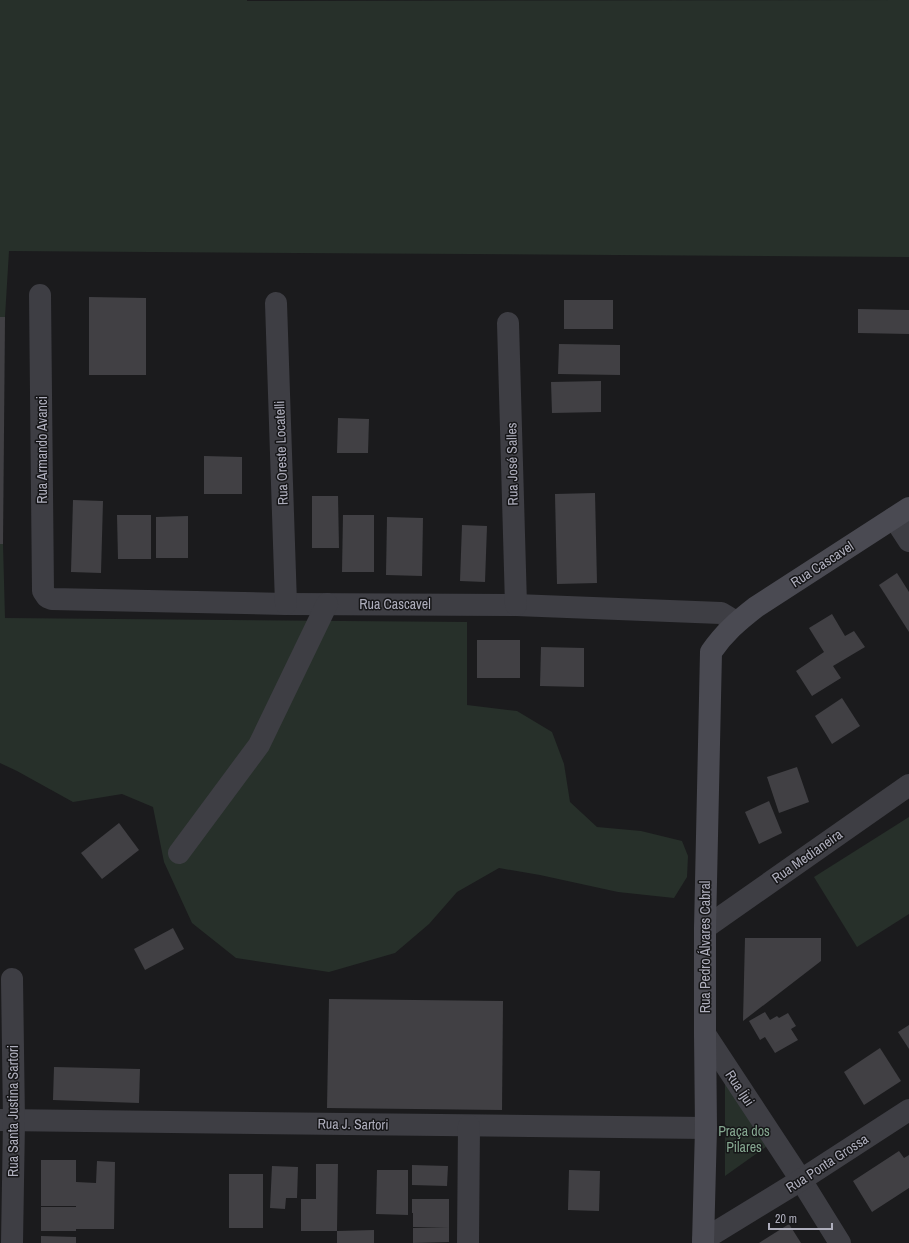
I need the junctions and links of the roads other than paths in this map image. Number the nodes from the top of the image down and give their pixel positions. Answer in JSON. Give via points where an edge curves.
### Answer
{"nodes":[{"id":1,"x":40,"y":295,"type":"dead end"},
{"id":2,"x":276,"y":303,"type":"dead end"},
{"id":3,"x":508,"y":323,"type":"dead end"},
{"id":4,"x":902,"y":513,"type":"edge"},
{"id":5,"x":909,"y":541,"type":"edge"},
{"id":6,"x":52,"y":599,"type":"joint"},
{"id":7,"x":286,"y":604,"type":"junction"},
{"id":8,"x":327,"y":604,"type":"junction"},
{"id":9,"x":516,"y":605,"type":"junction"},
{"id":10,"x":736,"y":622,"type":"junction"},
{"id":11,"x":710,"y":652,"type":"joint"},
{"id":12,"x":909,"y":785,"type":"edge"},
{"id":13,"x":179,"y":853,"type":"dead end"},
{"id":14,"x":705,"y":928,"type":"junction"},
{"id":15,"x":12,"y":979,"type":"dead end"},
{"id":16,"x":705,"y":1034,"type":"junction"},
{"id":17,"x":909,"y":1110,"type":"edge"},
{"id":18,"x":7,"y":1120,"type":"edge"},
{"id":19,"x":469,"y":1126,"type":"junction"},
{"id":20,"x":706,"y":1128,"type":"junction"},
{"id":21,"x":801,"y":1180,"type":"junction"},
{"id":22,"x":702,"y":1242,"type":"edge"},
{"id":23,"x":12,"y":1243,"type":"edge"},
{"id":24,"x":468,"y":1243,"type":"edge"},
{"id":25,"x":840,"y":1243,"type":"edge"}],
"edges":[{"from":1,"to":6,"type":"street","name":"Rua Armando Avanci","via":[[42,591]]},
{"from":2,"to":7,"type":"street","name":"Rua Oreste Locatelli"},
{"from":3,"to":9,"type":"street","name":"Rua José Salles"},
{"from":4,"to":5,"type":"street"},
{"from":4,"to":10,"type":"street","name":"Rua Cascavel"},
{"from":6,"to":7,"type":"street","name":"Rua Cascavel"},
{"from":7,"to":8,"type":"street","name":"Rua Cascavel"},
{"from":8,"to":9,"type":"street","name":"Rua Cascavel"},
{"from":8,"to":13,"type":"street","via":[[259,745]]},
{"from":9,"to":10,"type":"street","name":"Rua Cascavel","via":[[721,613]]},
{"from":10,"to":11,"type":"street","name":"Rua Cascavel"},
{"from":11,"to":14,"type":"street","name":"Rua Pedro Álvares Cabral"},
{"from":12,"to":14,"type":"street","name":"Rua Medianeira"},
{"from":14,"to":16,"type":"street","name":"Rua Pedro Álvares Cabral"},
{"from":15,"to":18,"type":"street","name":"Rua Santa Justina Sartori"},
{"from":16,"to":20,"type":"street","name":"Rua Pedro Álvares Cabral"},
{"from":16,"to":21,"type":"street","name":"Rua Íjui"},
{"from":17,"to":21,"type":"street","name":"Rua Ponta Grossa"},
{"from":18,"to":19,"type":"street","name":"Rua J. Sartori"},
{"from":18,"to":23,"type":"street","name":"Rua Santa Justina Sartori"},
{"from":19,"to":20,"type":"street","name":"Rua J. Sartori"},
{"from":19,"to":24,"type":"street"},
{"from":20,"to":22,"type":"street","name":"Rua Pedro Álvares Cabral"},
{"from":21,"to":22,"type":"street","name":"Rua Ponta Grossa"},
{"from":21,"to":25,"type":"street","name":"Rua Íjui"}]}
